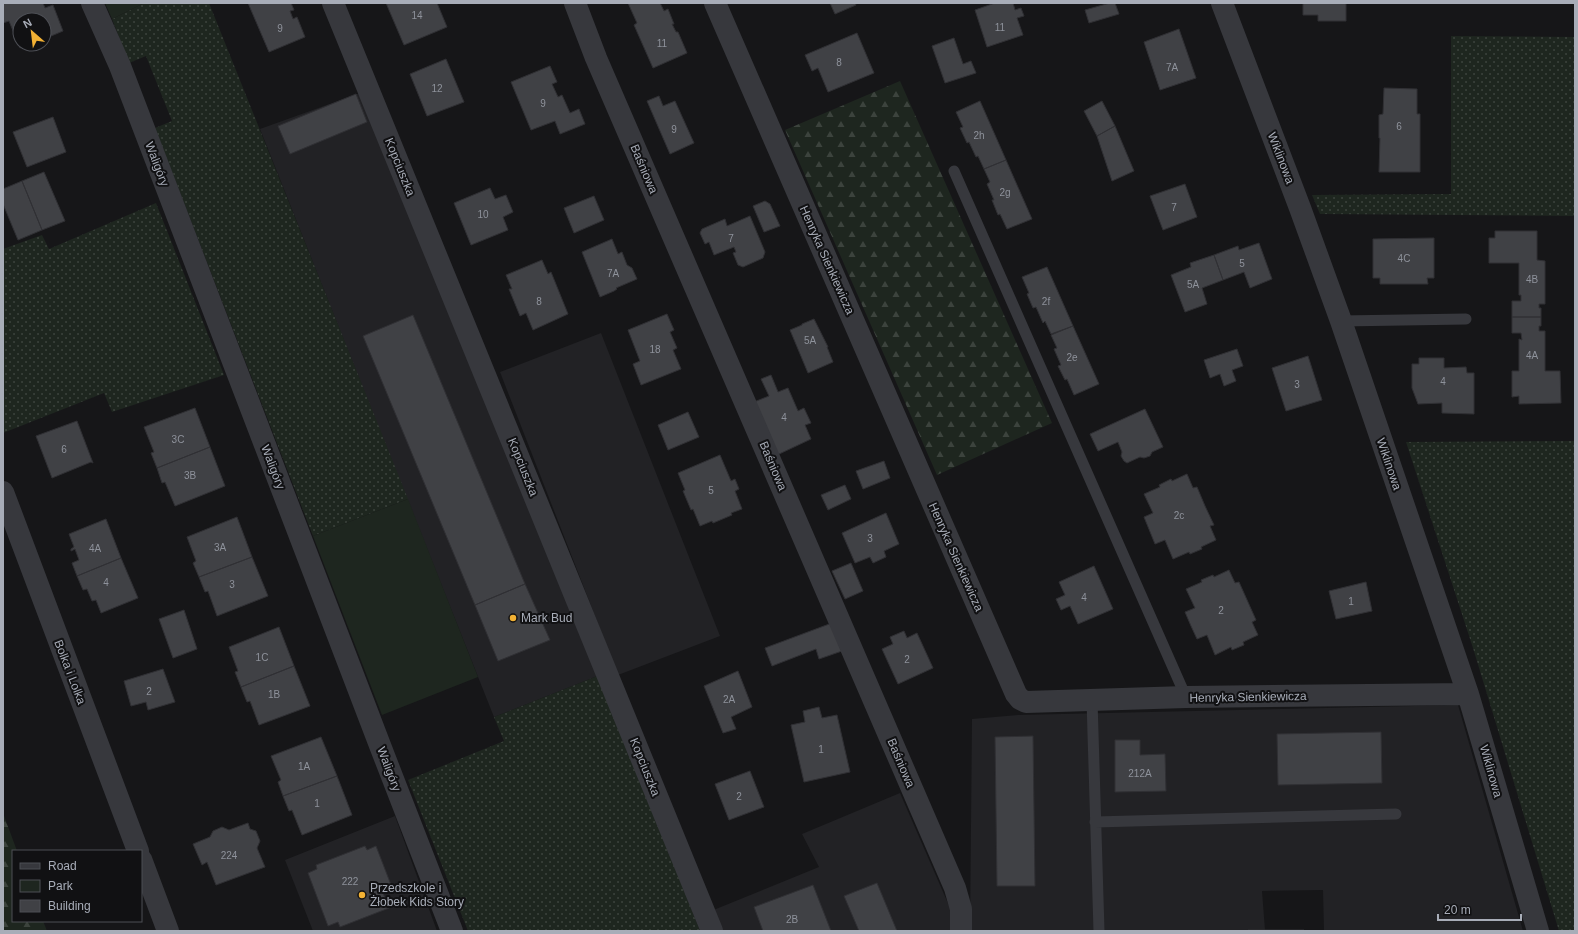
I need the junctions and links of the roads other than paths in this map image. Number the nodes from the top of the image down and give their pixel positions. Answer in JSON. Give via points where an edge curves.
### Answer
{"nodes":[{"id":1,"x":92,"y":3,"type":"edge"},
{"id":2,"x":333,"y":3,"type":"edge"},
{"id":3,"x":575,"y":3,"type":"edge"},
{"id":4,"x":715,"y":3,"type":"edge"},
{"id":5,"x":1222,"y":3,"type":"edge"},
{"id":6,"x":954,"y":171,"type":"dead end"},
{"id":7,"x":1466,"y":319,"type":"dead end"},
{"id":8,"x":1340,"y":321,"type":"junction"},
{"id":9,"x":3,"y":492,"type":"edge"},
{"id":10,"x":1468,"y":694,"type":"junction"},
{"id":11,"x":1186,"y":697,"type":"junction"},
{"id":12,"x":1092,"y":700,"type":"junction"},
{"id":13,"x":1396,"y":814,"type":"dead end"},
{"id":14,"x":1095,"y":822,"type":"junction"},
{"id":15,"x":138,"y":850,"type":"edge"},
{"id":16,"x":142,"y":862,"type":"edge"},
{"id":17,"x":168,"y":931,"type":"edge"},
{"id":18,"x":452,"y":931,"type":"edge"},
{"id":19,"x":712,"y":931,"type":"edge"},
{"id":20,"x":961,"y":931,"type":"edge"},
{"id":21,"x":1099,"y":931,"type":"edge"},
{"id":22,"x":1538,"y":931,"type":"edge"}],
"edges":[{"from":1,"to":18,"type":"street","name":"Waligóry","via":[[120,66]]},
{"from":2,"to":19,"type":"street","name":"Kopciuszka"},
{"from":3,"to":20,"type":"street","name":"Baśniowa","via":[[599,65],[955,888],[961,909]]},
{"from":4,"to":12,"type":"street","name":"Henryka Sienkiewicza","via":[[1016,694],[1026,702]]},
{"from":5,"to":8,"type":"street","name":"Wiklinowa"},
{"from":6,"to":11,"type":"lane"},
{"from":7,"to":8,"type":"lane"},
{"from":8,"to":10,"type":"street","name":"Wiklinowa"},
{"from":9,"to":15,"type":"street","name":"Bolka i Lolka"},
{"from":10,"to":11,"type":"street","name":"Henryka Sienkiewicza"},
{"from":10,"to":22,"type":"street","name":"Wiklinowa"},
{"from":11,"to":12,"type":"street","name":"Henryka Sienkiewicza"},
{"from":12,"to":14,"type":"lane"},
{"from":13,"to":14,"type":"lane"},
{"from":14,"to":21,"type":"lane"},
{"from":16,"to":17,"type":"street"}]}
